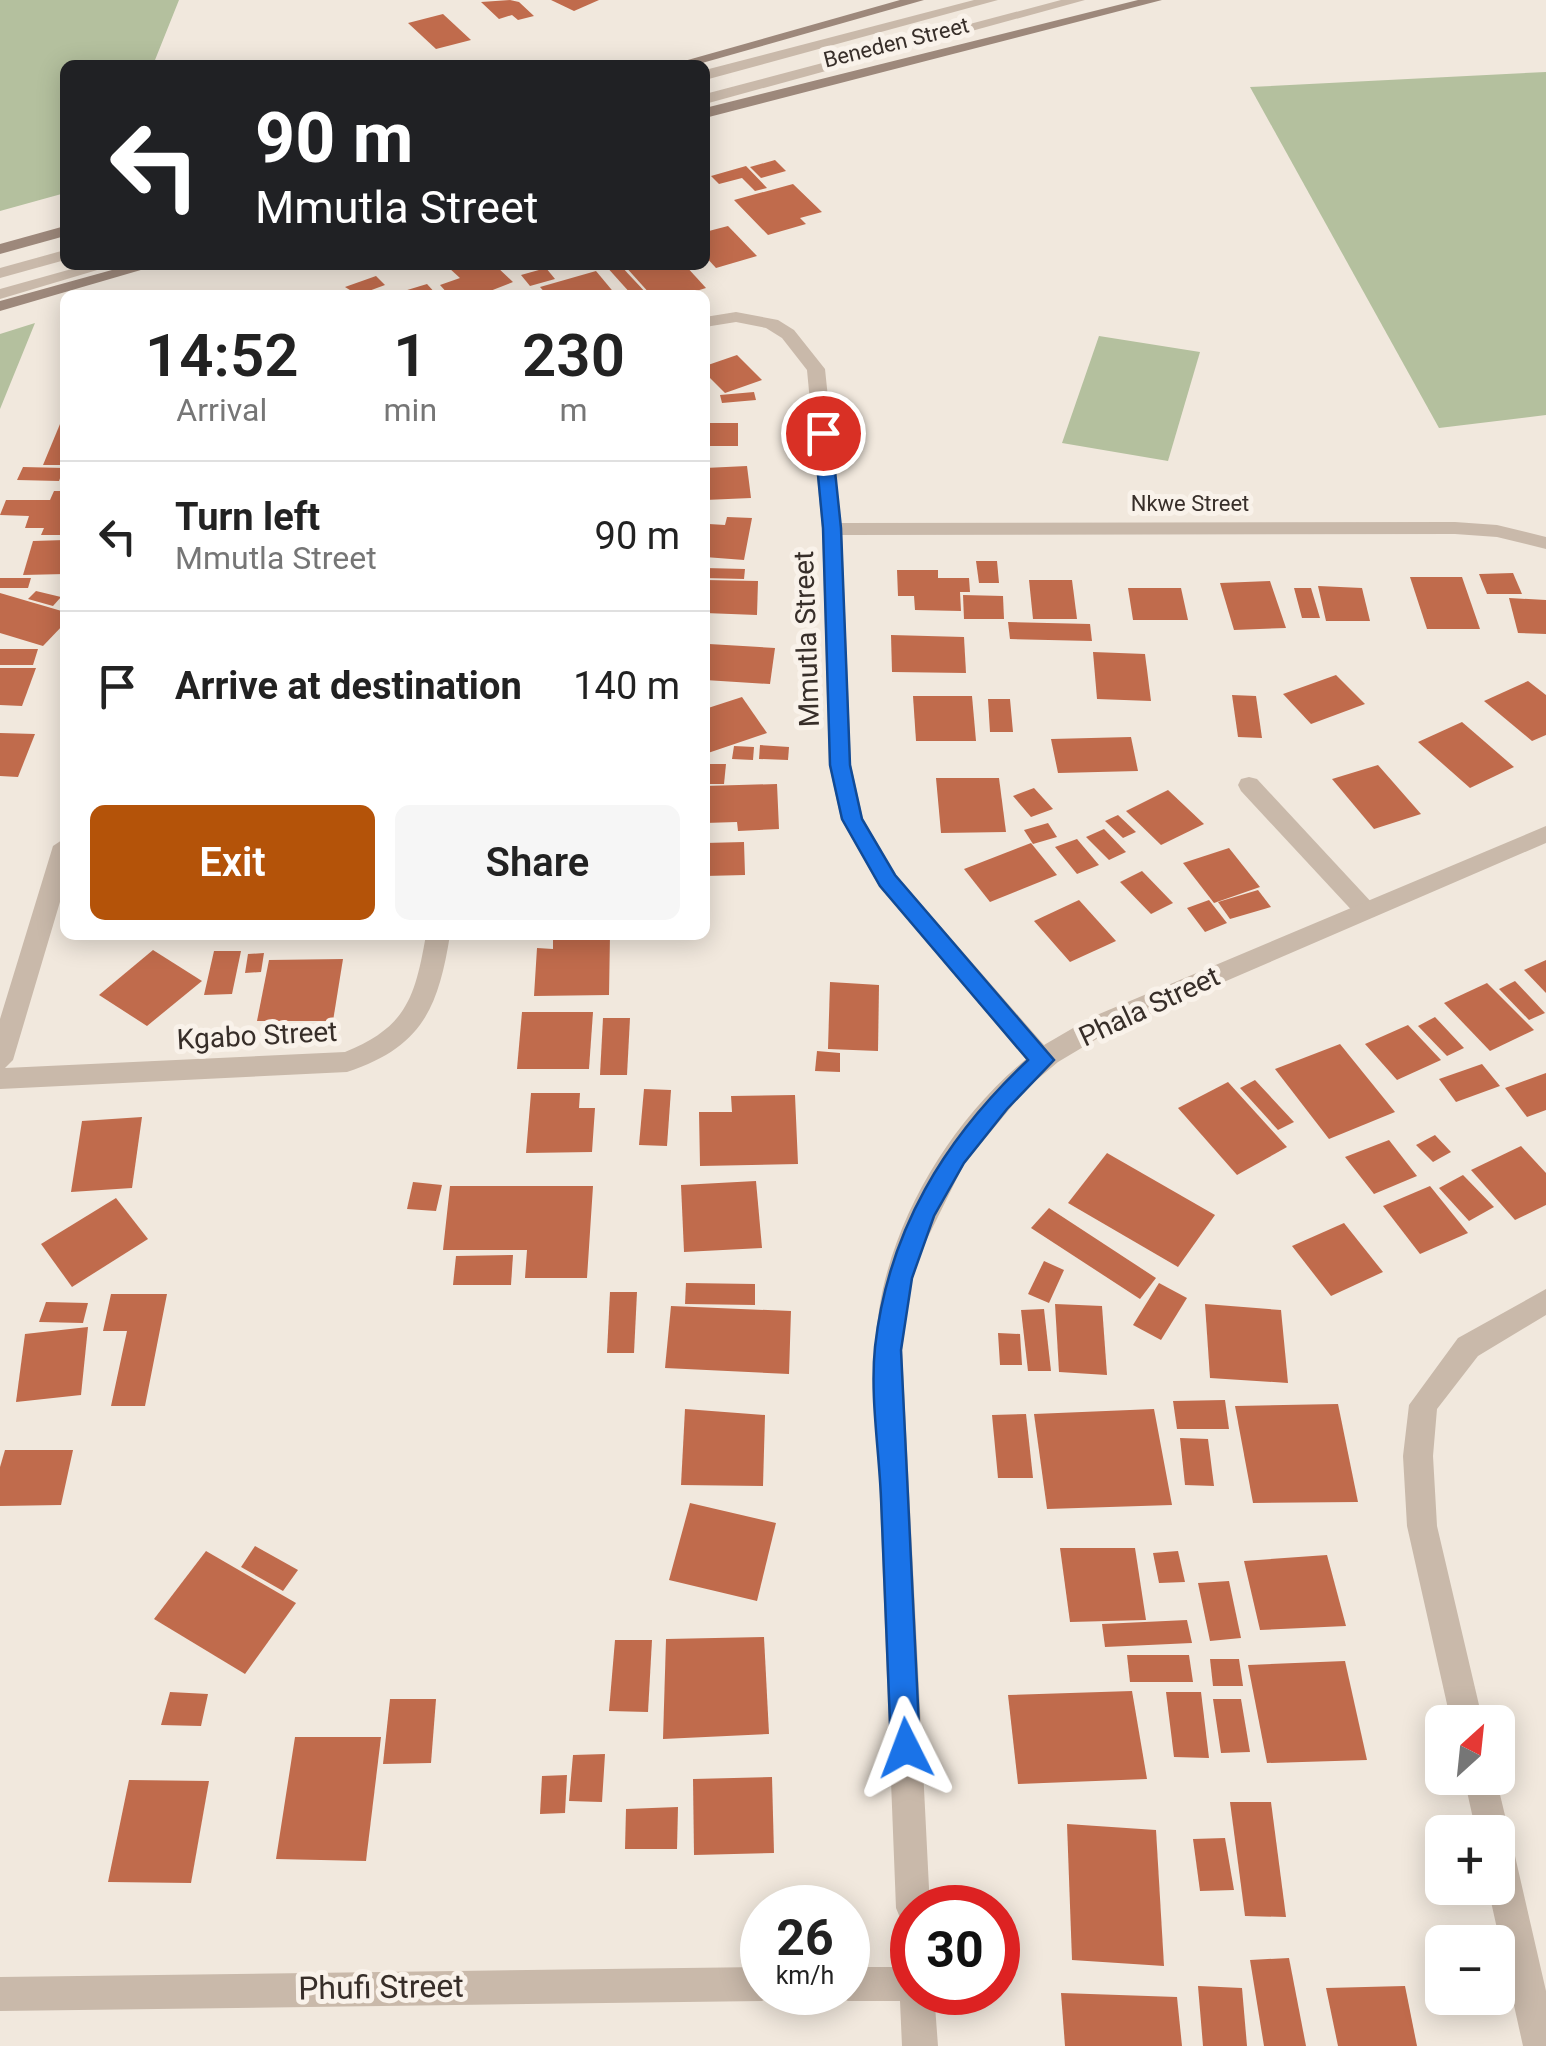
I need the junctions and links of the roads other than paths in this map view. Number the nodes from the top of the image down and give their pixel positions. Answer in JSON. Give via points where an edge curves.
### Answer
{"nodes":[{"id":1,"x":917,"y":0,"type":"edge"},
{"id":2,"x":991,"y":0,"type":"edge"},
{"id":3,"x":1078,"y":0,"type":"edge"},
{"id":4,"x":1155,"y":0,"type":"edge"},
{"id":5,"x":696,"y":60,"type":"edge"},
{"id":6,"x":710,"y":74,"type":"edge"},
{"id":7,"x":710,"y":98,"type":"edge"},
{"id":8,"x":710,"y":112,"type":"edge"},
{"id":9,"x":60,"y":232,"type":"edge"},
{"id":10,"x":0,"y":249,"type":"edge"},
{"id":11,"x":60,"y":256,"type":"edge"},
{"id":12,"x":88,"y":270,"type":"edge"},
{"id":13,"x":131,"y":270,"type":"edge"},
{"id":14,"x":0,"y":273,"type":"edge"},
{"id":15,"x":0,"y":294,"type":"edge"},
{"id":16,"x":0,"y":306,"type":"edge"},
{"id":17,"x":710,"y":321,"type":"edge"},
{"id":18,"x":832,"y":528,"type":"junction"},
{"id":19,"x":1546,"y":543,"type":"edge"},
{"id":20,"x":1249,"y":785,"type":"dead end"},
{"id":21,"x":1546,"y":834,"type":"edge"},
{"id":22,"x":60,"y":862,"type":"edge"},
{"id":23,"x":1366,"y":911,"type":"junction"},
{"id":24,"x":437,"y":940,"type":"edge"},
{"id":25,"x":0,"y":1060,"type":"edge"},
{"id":26,"x":1042,"y":1060,"type":"junction"},
{"id":27,"x":0,"y":1080,"type":"edge"},
{"id":28,"x":1546,"y":1300,"type":"edge"},
{"id":29,"x":1463,"y":1705,"type":"edge"},
{"id":30,"x":912,"y":1885,"type":"edge"},
{"id":31,"x":1509,"y":1905,"type":"edge"},
{"id":32,"x":740,"y":1984,"type":"edge"},
{"id":33,"x":0,"y":1994,"type":"edge"},
{"id":34,"x":918,"y":2015,"type":"edge"},
{"id":35,"x":920,"y":2046,"type":"edge"},
{"id":36,"x":1541,"y":2046,"type":"edge"}],
"edges":[{"from":1,"to":5,"type":"main road","name":"Beneden Street"},
{"from":2,"to":6,"type":"street"},
{"from":3,"to":7,"type":"street"},
{"from":4,"to":8,"type":"main road","name":"Beneden Street"},
{"from":9,"to":10,"type":"main road"},
{"from":11,"to":14,"type":"street"},
{"from":12,"to":15,"type":"street"},
{"from":13,"to":16,"type":"main road"},
{"from":17,"to":18,"type":"street","name":"Mmutla Street","via":[[762,321],[788,334],[816,369]]},
{"from":18,"to":19,"type":"street","name":"Nkwe Street","via":[[1455,528]]},
{"from":18,"to":26,"type":"street","name":"Mmutla Street","via":[[840,765],[852,819],[888,880]]},
{"from":20,"to":23,"type":"street"},
{"from":21,"to":23,"type":"street","name":"Phala Street"},
{"from":22,"to":25,"type":"street"},
{"from":23,"to":26,"type":"street","name":"Phala Street","via":[[1152,1000]]},
{"from":24,"to":27,"type":"street","name":"Kgabo Street","via":[[422,1009],[406,1031],[379,1051],[346,1062]]},
{"from":26,"to":30,"type":"street","name":"Phala Street","via":[[955,1156],[922,1214],[899,1278],[890,1332]]},
{"from":28,"to":29,"type":"street","via":[[1468,1347],[1423,1405],[1422,1526]]},
{"from":31,"to":36,"type":"street"},
{"from":32,"to":33,"type":"street","name":"Phufi Street"},
{"from":34,"to":35,"type":"street"}]}
